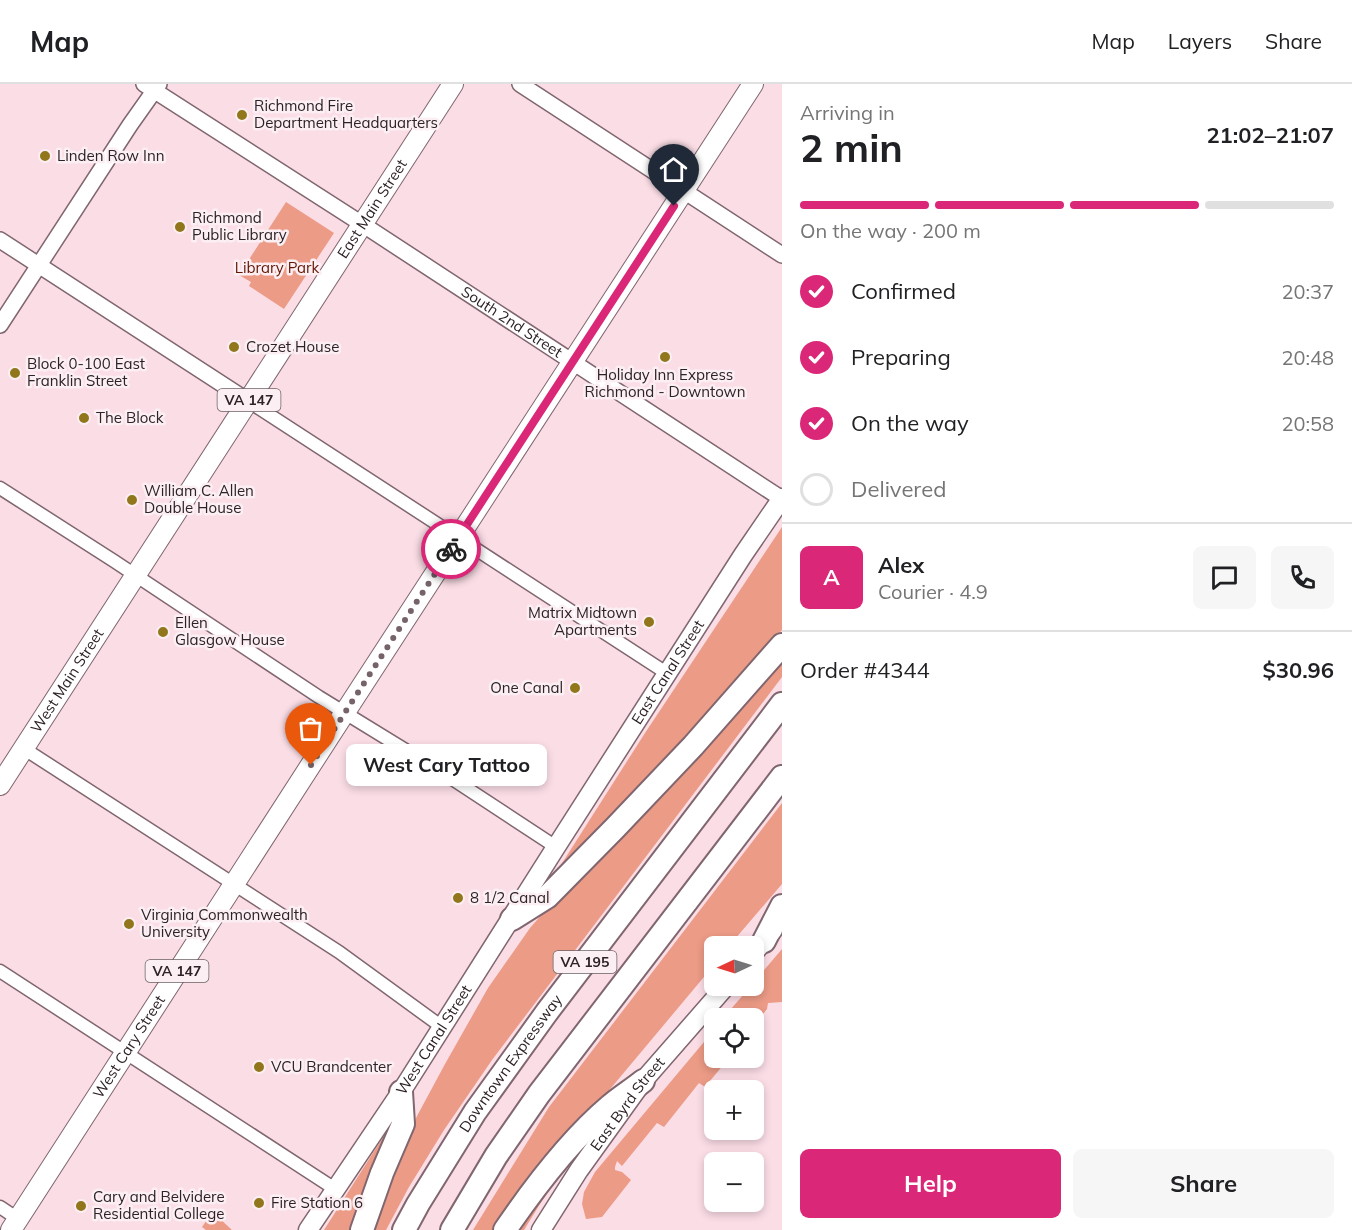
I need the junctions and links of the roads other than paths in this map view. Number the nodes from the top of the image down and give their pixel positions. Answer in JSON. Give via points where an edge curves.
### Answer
{"nodes":[{"id":1,"x":453,"y":84,"type":"edge"},
{"id":2,"x":520,"y":84,"type":"edge"},
{"id":3,"x":753,"y":84,"type":"edge"},
{"id":4,"x":153,"y":86,"type":"edge"},
{"id":5,"x":684,"y":191,"type":"junction"},
{"id":6,"x":362,"y":224,"type":"junction"},
{"id":7,"x":0,"y":240,"type":"edge"},
{"id":8,"x":782,"y":255,"type":"edge"},
{"id":9,"x":38,"y":265,"type":"junction"},
{"id":10,"x":0,"y":325,"type":"edge"},
{"id":11,"x":572,"y":363,"type":"junction"},
{"id":12,"x":248,"y":401,"type":"junction"},
{"id":13,"x":0,"y":488,"type":"edge"},
{"id":14,"x":782,"y":499,"type":"edge"},
{"id":15,"x":458,"y":538,"type":"junction"},
{"id":16,"x":135,"y":576,"type":"junction"},
{"id":17,"x":782,"y":645,"type":"edge"},
{"id":18,"x":668,"y":674,"type":"junction"},
{"id":19,"x":782,"y":704,"type":"edge"},
{"id":20,"x":344,"y":713,"type":"junction"},
{"id":21,"x":23,"y":748,"type":"junction"},
{"id":22,"x":782,"y":777,"type":"edge"},
{"id":23,"x":0,"y":785,"type":"edge"},
{"id":24,"x":556,"y":847,"type":"junction"},
{"id":25,"x":233,"y":884,"type":"junction"},
{"id":26,"x":782,"y":906,"type":"edge"},
{"id":27,"x":512,"y":919,"type":"junction"},
{"id":28,"x":782,"y":920,"type":"edge"},
{"id":29,"x":764,"y":939,"type":"edge"},
{"id":30,"x":764,"y":942,"type":"edge"},
{"id":31,"x":0,"y":971,"type":"edge"},
{"id":32,"x":717,"y":996,"type":"edge"},
{"id":33,"x":442,"y":1027,"type":"junction"},
{"id":34,"x":124,"y":1052,"type":"junction"},
{"id":35,"x":643,"y":1082,"type":"junction"},
{"id":36,"x":402,"y":1092,"type":"junction"},
{"id":37,"x":335,"y":1189,"type":"junction"},
{"id":38,"x":0,"y":1207,"type":"edge"},
{"id":39,"x":14,"y":1224,"type":"edge"},
{"id":40,"x":308,"y":1230,"type":"edge"},
{"id":41,"x":362,"y":1230,"type":"edge"},
{"id":42,"x":404,"y":1230,"type":"edge"},
{"id":43,"x":452,"y":1230,"type":"edge"},
{"id":44,"x":505,"y":1230,"type":"edge"},
{"id":45,"x":541,"y":1230,"type":"edge"}],
"edges":[{"from":1,"to":6,"type":"main road","name":"East Main Street","number":"VA 147"},
{"from":2,"to":5,"type":"street"},
{"from":3,"to":5,"type":"main road","number":"VA 147"},
{"from":4,"to":6,"type":"street","name":"South 2nd Street"},
{"from":4,"to":9,"type":"street"},
{"from":5,"to":8,"type":"street"},
{"from":5,"to":11,"type":"main road","number":"VA 147"},
{"from":6,"to":11,"type":"street","name":"South 2nd Street"},
{"from":6,"to":12,"type":"main road","name":"East Main Street","number":"VA 147"},
{"from":7,"to":9,"type":"street"},
{"from":9,"to":10,"type":"street"},
{"from":9,"to":12,"type":"street"},
{"from":11,"to":14,"type":"street","name":"South 2nd Street"},
{"from":11,"to":15,"type":"main road","number":"VA 147"},
{"from":12,"to":15,"type":"street"},
{"from":12,"to":16,"type":"main road","name":"East Main Street","number":"VA 147"},
{"from":13,"to":16,"type":"street"},
{"from":14,"to":18,"type":"main road","name":"East Canal Street"},
{"from":15,"to":18,"type":"street"},
{"from":15,"to":20,"type":"main road","number":"VA 147"},
{"from":16,"to":20,"type":"street"},
{"from":16,"to":21,"type":"main road","name":"West Main Street","number":"VA 147"},
{"from":17,"to":27,"type":"highway","via":[[615,828],[547,897]]},
{"from":18,"to":24,"type":"main road","name":"East Canal Street"},
{"from":19,"to":42,"type":"highway","name":"Downtown Expressway","number":"VA 195","via":[[481,1103]]},
{"from":20,"to":24,"type":"street"},
{"from":20,"to":25,"type":"main road","name":"West Cary Street","number":"VA 147"},
{"from":21,"to":23,"type":"main road","name":"West Main Street","number":"VA 147"},
{"from":21,"to":25,"type":"street"},
{"from":22,"to":43,"type":"highway","number":"VA 195","via":[[539,1094]]},
{"from":24,"to":27,"type":"main road","name":"West Canal Street"},
{"from":25,"to":33,"type":"street","via":[[339,952]]},
{"from":25,"to":34,"type":"main road","name":"West Cary Street","number":"VA 147"},
{"from":26,"to":29,"type":"highway"},
{"from":27,"to":33,"type":"main road","name":"West Canal Street"},
{"from":28,"to":30,"type":"main road"},
{"from":31,"to":34,"type":"street"},
{"from":32,"to":35,"type":"main road","name":"East Byrd Street"},
{"from":33,"to":36,"type":"main road","name":"West Canal Street"},
{"from":34,"to":37,"type":"street"},
{"from":34,"to":39,"type":"main road","name":"West Cary Street","number":"VA 147"},
{"from":35,"to":44,"type":"highway","via":[[582,1133]]},
{"from":35,"to":45,"type":"main road","name":"East Byrd Street"},
{"from":36,"to":37,"type":"main road","name":"West Canal Street"},
{"from":36,"to":41,"type":"highway","via":[[403,1124]]},
{"from":37,"to":40,"type":"main road","name":"West Canal Street"},
{"from":38,"to":39,"type":"street"}]}
